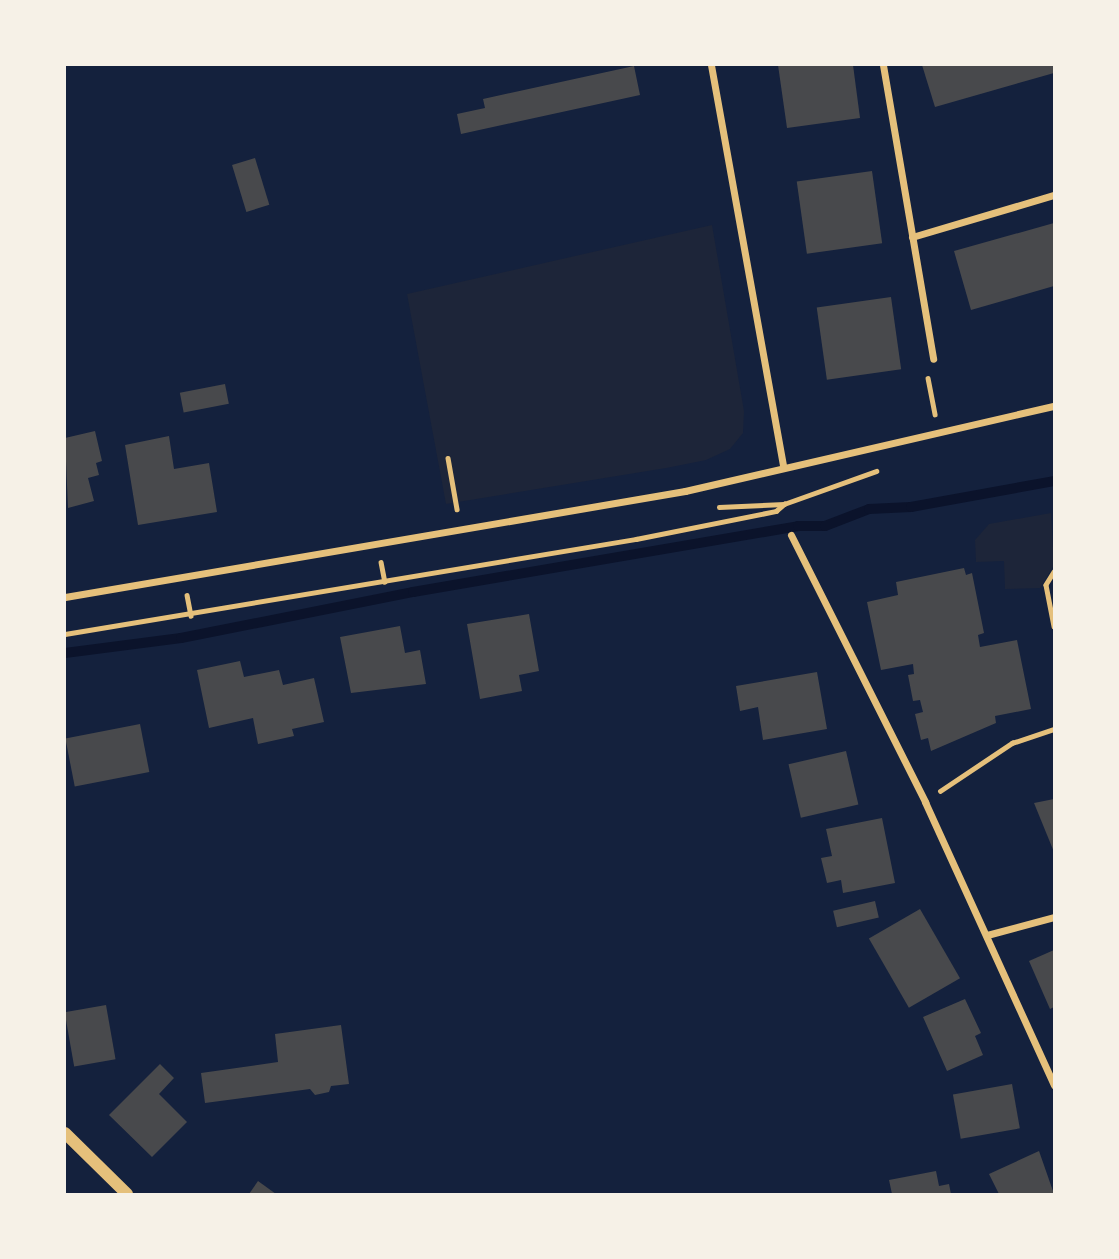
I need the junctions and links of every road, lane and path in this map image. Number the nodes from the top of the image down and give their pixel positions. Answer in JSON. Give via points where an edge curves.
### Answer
{"nodes":[{"id":1,"x":711,"y":65,"type":"edge"},
{"id":2,"x":883,"y":65,"type":"edge"},
{"id":3,"x":1054,"y":195,"type":"edge"},
{"id":4,"x":912,"y":237,"type":"junction"},
{"id":5,"x":933,"y":359,"type":"joint"},
{"id":6,"x":1054,"y":406,"type":"edge"},
{"id":7,"x":939,"y":433,"type":"junction"},
{"id":8,"x":884,"y":448,"type":"junction"},
{"id":9,"x":448,"y":458,"type":"dead end"},
{"id":10,"x":783,"y":466,"type":"junction"},
{"id":11,"x":784,"y":504,"type":"junction"},
{"id":12,"x":787,"y":517,"type":"dead end"},
{"id":13,"x":460,"y":529,"type":"junction"},
{"id":14,"x":791,"y":535,"type":"dead end"},
{"id":15,"x":1054,"y":572,"type":"edge"},
{"id":16,"x":65,"y":597,"type":"edge"},
{"id":17,"x":1054,"y":626,"type":"edge"},
{"id":18,"x":65,"y":634,"type":"edge"},
{"id":19,"x":1054,"y":729,"type":"edge"},
{"id":20,"x":925,"y":802,"type":"junction"},
{"id":21,"x":1054,"y":917,"type":"edge"},
{"id":22,"x":987,"y":935,"type":"junction"},
{"id":23,"x":1054,"y":1085,"type":"edge"},
{"id":24,"x":65,"y":1133,"type":"edge"},
{"id":25,"x":127,"y":1194,"type":"edge"}],
"edges":[{"from":1,"to":10,"type":"street"},
{"from":2,"to":4,"type":"street"},
{"from":3,"to":4,"type":"street"},
{"from":4,"to":5,"type":"street"},
{"from":5,"to":7,"type":"path","via":[[926,367]]},
{"from":6,"to":7,"type":"street"},
{"from":7,"to":8,"type":"street"},
{"from":8,"to":10,"type":"street"},
{"from":8,"to":11,"type":"path","via":[[888,467]]},
{"from":9,"to":13,"type":"path"},
{"from":10,"to":13,"type":"street","via":[[685,491]]},
{"from":11,"to":12,"type":"path"},
{"from":11,"to":18,"type":"path","via":[[776,511],[636,539]]},
{"from":13,"to":16,"type":"street"},
{"from":14,"to":20,"type":"street"},
{"from":15,"to":17,"type":"path","via":[[1046,585]]},
{"from":19,"to":20,"type":"path","via":[[983,759]]},
{"from":20,"to":22,"type":"street"},
{"from":21,"to":22,"type":"street"},
{"from":22,"to":23,"type":"street"},
{"from":24,"to":25,"type":"street"}]}
